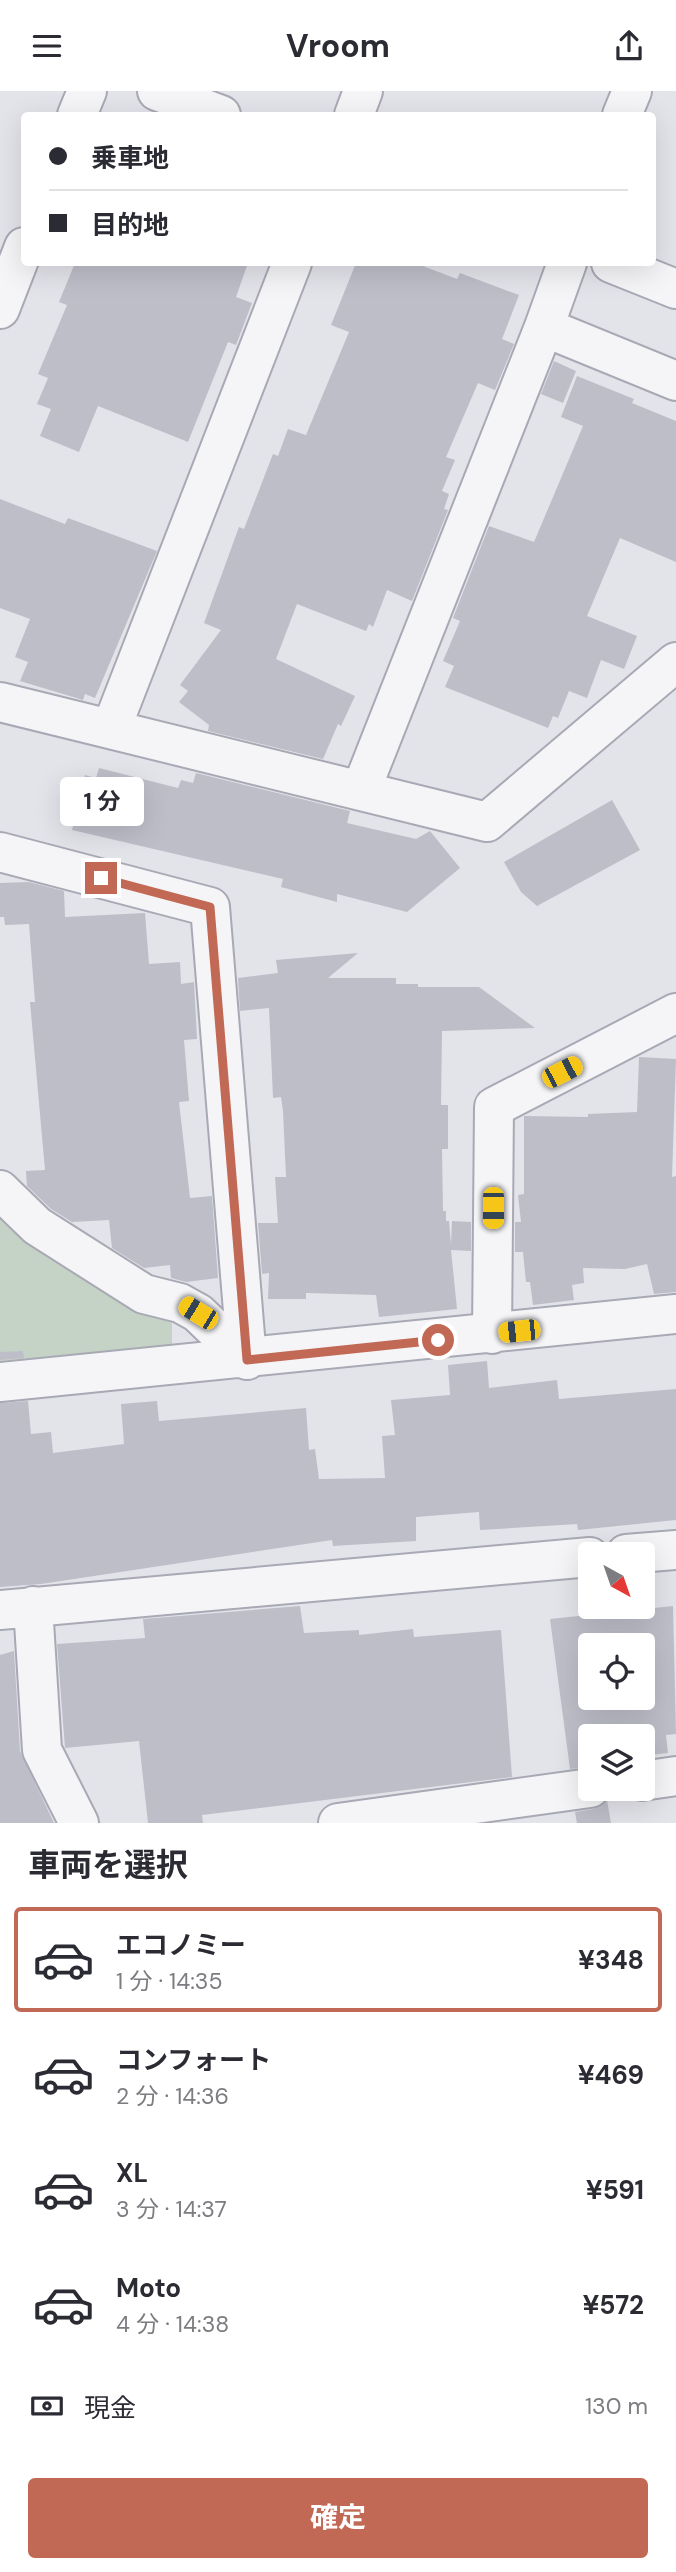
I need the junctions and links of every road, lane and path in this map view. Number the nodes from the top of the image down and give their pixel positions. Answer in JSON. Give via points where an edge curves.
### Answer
{"nodes":[{"id":1,"x":88,"y":91,"type":"edge"},
{"id":2,"x":157,"y":91,"type":"edge"},
{"id":3,"x":363,"y":91,"type":"edge"},
{"id":4,"x":632,"y":91,"type":"edge"},
{"id":5,"x":78,"y":112,"type":"edge"},
{"id":6,"x":213,"y":112,"type":"edge"},
{"id":7,"x":355,"y":112,"type":"edge"},
{"id":8,"x":623,"y":112,"type":"edge"},
{"id":9,"x":21,"y":255,"type":"edge"},
{"id":10,"x":291,"y":266,"type":"edge"},
{"id":11,"x":565,"y":266,"type":"edge"},
{"id":12,"x":618,"y":266,"type":"edge"},
{"id":13,"x":676,"y":289,"type":"edge"},
{"id":14,"x":0,"y":309,"type":"edge"},
{"id":15,"x":544,"y":327,"type":"junction"},
{"id":16,"x":676,"y":381,"type":"edge"},
{"id":17,"x":676,"y":662,"type":"edge"},
{"id":18,"x":0,"y":702,"type":"edge"},
{"id":19,"x":111,"y":729,"type":"junction"},
{"id":20,"x":360,"y":790,"type":"junction"},
{"id":21,"x":0,"y":852,"type":"edge"},
{"id":22,"x":676,"y":1013,"type":"edge"},
{"id":23,"x":0,"y":1190,"type":"edge"},
{"id":24,"x":676,"y":1314,"type":"edge"},
{"id":25,"x":492,"y":1334,"type":"junction"},
{"id":26,"x":247,"y":1360,"type":"junction"},
{"id":27,"x":0,"y":1382,"type":"edge"},
{"id":28,"x":676,"y":1550,"type":"edge"},
{"id":29,"x":655,"y":1552,"type":"edge"},
{"id":30,"x":578,"y":1558,"type":"edge"},
{"id":31,"x":16,"y":1608,"type":"edge"},
{"id":32,"x":676,"y":1776,"type":"edge"},
{"id":33,"x":655,"y":1779,"type":"edge"},
{"id":34,"x":578,"y":1790,"type":"edge"},
{"id":35,"x":79,"y":1823,"type":"edge"},
{"id":36,"x":338,"y":1823,"type":"edge"}],
"edges":[{"from":1,"to":5,"type":"street"},
{"from":2,"to":6,"type":"street"},
{"from":3,"to":7,"type":"street"},
{"from":4,"to":8,"type":"street"},
{"from":9,"to":14,"type":"street"},
{"from":10,"to":19,"type":"street"},
{"from":11,"to":15,"type":"street"},
{"from":12,"to":13,"type":"street"},
{"from":15,"to":16,"type":"street"},
{"from":15,"to":20,"type":"street"},
{"from":17,"to":20,"type":"street","via":[[487,822]]},
{"from":18,"to":19,"type":"street"},
{"from":19,"to":20,"type":"street"},
{"from":21,"to":26,"type":"street","via":[[210,907]]},
{"from":22,"to":25,"type":"street","via":[[494,1107]]},
{"from":23,"to":26,"type":"street","via":[[37,1226],[144,1294],[198,1313]]},
{"from":24,"to":25,"type":"street"},
{"from":25,"to":26,"type":"street"},
{"from":26,"to":27,"type":"street"},
{"from":28,"to":29,"type":"street"},
{"from":30,"to":31,"type":"street"},
{"from":31,"to":35,"type":"street","via":[[42,1750]]},
{"from":32,"to":33,"type":"street"},
{"from":34,"to":36,"type":"street"}]}
